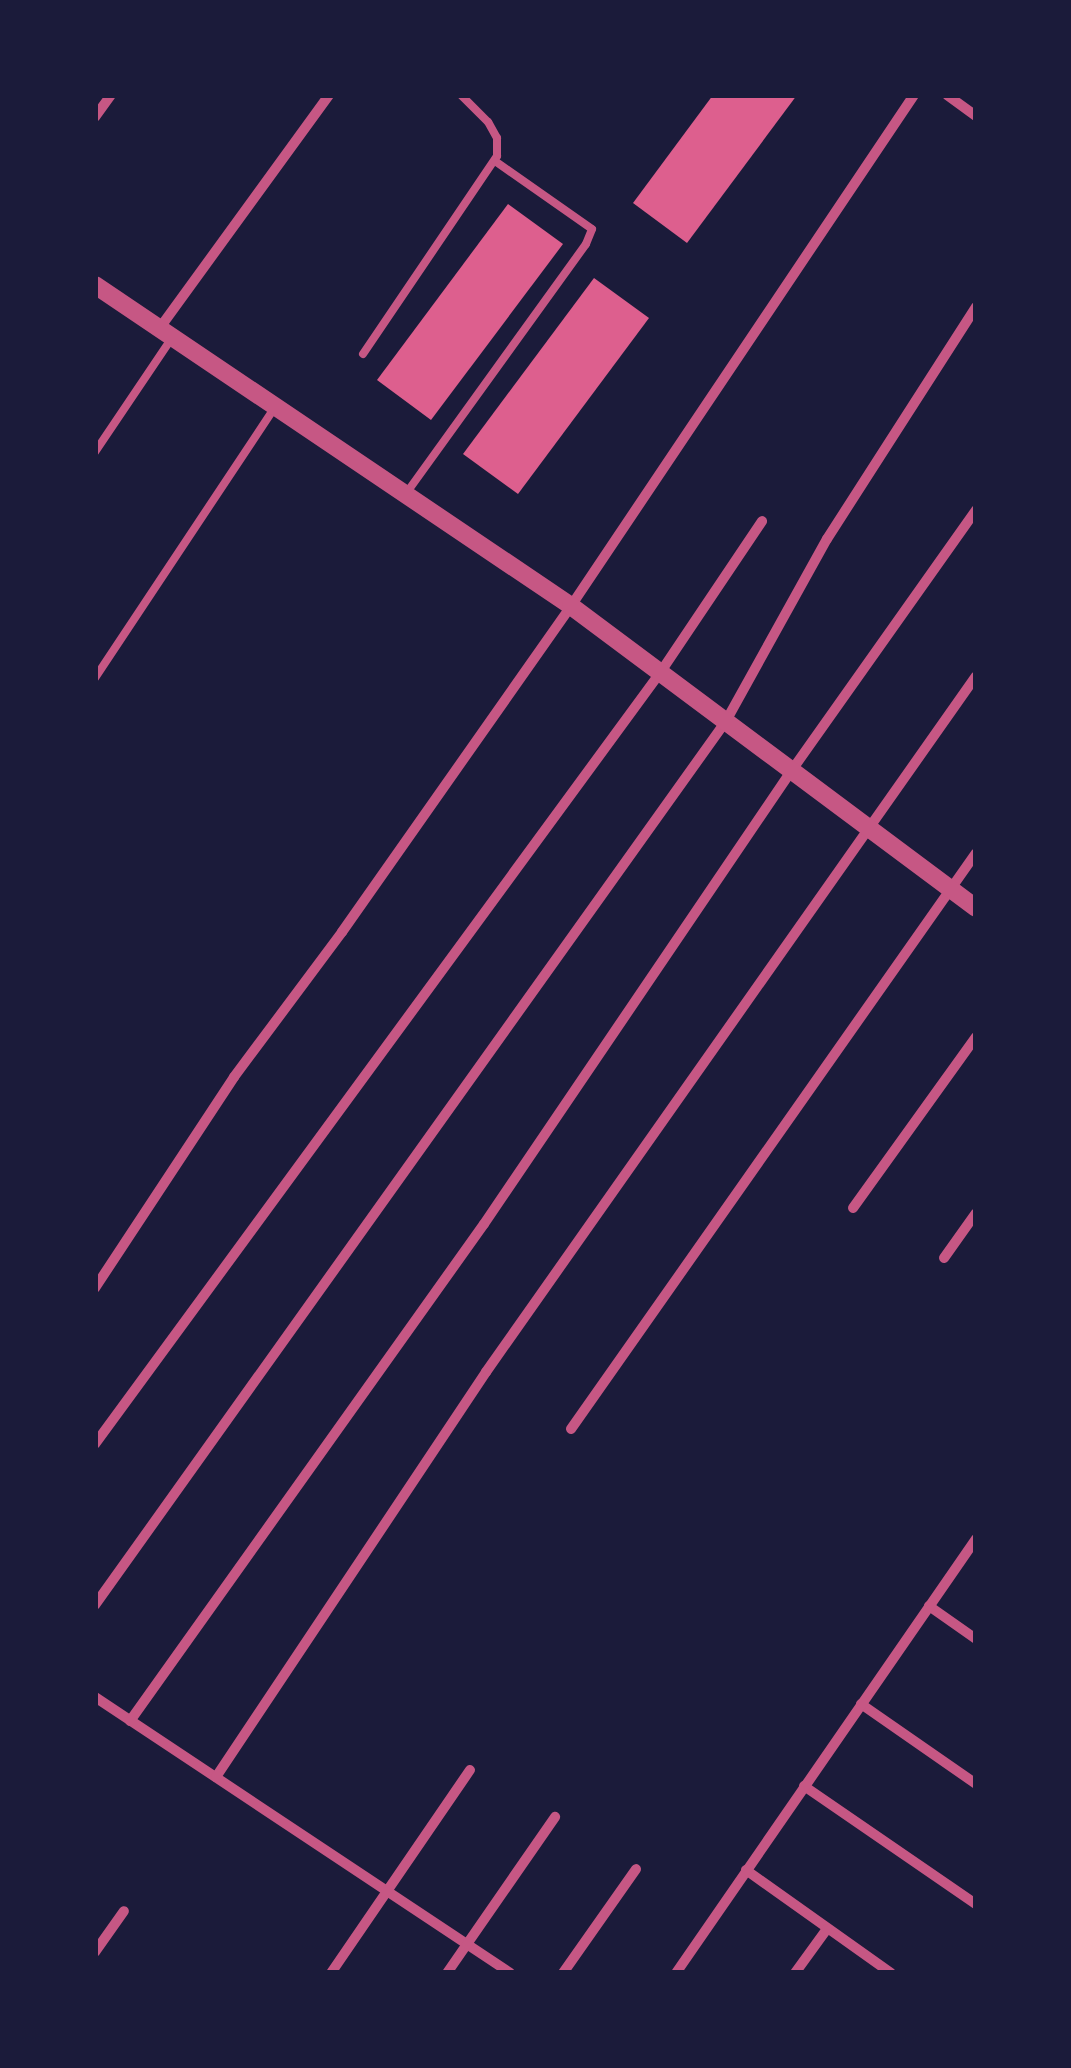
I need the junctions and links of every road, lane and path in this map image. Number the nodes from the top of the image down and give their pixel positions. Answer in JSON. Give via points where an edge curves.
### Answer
{"nodes":[{"id":1,"x":111,"y":95,"type":"edge"},
{"id":2,"x":329,"y":95,"type":"edge"},
{"id":3,"x":461,"y":95,"type":"edge"},
{"id":4,"x":914,"y":95,"type":"edge"},
{"id":5,"x":947,"y":95,"type":"edge"},
{"id":6,"x":976,"y":116,"type":"edge"},
{"id":7,"x":95,"y":117,"type":"edge"},
{"id":8,"x":495,"y":160,"type":"junction"},
{"id":9,"x":95,"y":285,"type":"edge"},
{"id":10,"x":976,"y":306,"type":"edge"},
{"id":11,"x":166,"y":333,"type":"junction"},
{"id":12,"x":363,"y":354,"type":"dead end"},
{"id":13,"x":275,"y":406,"type":"junction"},
{"id":14,"x":95,"y":452,"type":"edge"},
{"id":15,"x":406,"y":494,"type":"junction"},
{"id":16,"x":976,"y":510,"type":"edge"},
{"id":17,"x":762,"y":522,"type":"dead end"},
{"id":18,"x":570,"y":606,"type":"junction"},
{"id":19,"x":660,"y":672,"type":"junction"},
{"id":20,"x":976,"y":676,"type":"edge"},
{"id":21,"x":95,"y":678,"type":"edge"},
{"id":22,"x":726,"y":721,"type":"junction"},
{"id":23,"x":792,"y":770,"type":"junction"},
{"id":24,"x":870,"y":829,"type":"junction"},
{"id":25,"x":976,"y":853,"type":"edge"},
{"id":26,"x":951,"y":889,"type":"junction"},
{"id":27,"x":976,"y":908,"type":"edge"},
{"id":28,"x":976,"y":1038,"type":"edge"},
{"id":29,"x":852,"y":1208,"type":"dead end"},
{"id":30,"x":976,"y":1214,"type":"edge"},
{"id":31,"x":944,"y":1258,"type":"dead end"},
{"id":32,"x":95,"y":1288,"type":"edge"},
{"id":33,"x":572,"y":1429,"type":"dead end"},
{"id":34,"x":95,"y":1444,"type":"edge"},
{"id":35,"x":976,"y":1539,"type":"edge"},
{"id":36,"x":95,"y":1605,"type":"edge"},
{"id":37,"x":929,"y":1606,"type":"junction"},
{"id":38,"x":976,"y":1639,"type":"edge"},
{"id":39,"x":95,"y":1697,"type":"edge"},
{"id":40,"x":861,"y":1704,"type":"junction"},
{"id":41,"x":130,"y":1721,"type":"junction"},
{"id":42,"x":470,"y":1770,"type":"dead end"},
{"id":43,"x":216,"y":1777,"type":"junction"},
{"id":44,"x":976,"y":1784,"type":"edge"},
{"id":45,"x":804,"y":1786,"type":"junction"},
{"id":46,"x":554,"y":1817,"type":"dead end"},
{"id":47,"x":636,"y":1868,"type":"dead end"},
{"id":48,"x":746,"y":1870,"type":"junction"},
{"id":49,"x":386,"y":1889,"type":"junction"},
{"id":50,"x":976,"y":1904,"type":"edge"},
{"id":51,"x":124,"y":1910,"type":"dead end"},
{"id":52,"x":827,"y":1928,"type":"junction"},
{"id":53,"x":468,"y":1944,"type":"junction"},
{"id":54,"x":95,"y":1952,"type":"edge"},
{"id":55,"x":330,"y":1973,"type":"edge"},
{"id":56,"x":447,"y":1973,"type":"edge"},
{"id":57,"x":510,"y":1973,"type":"edge"},
{"id":58,"x":563,"y":1973,"type":"edge"},
{"id":59,"x":676,"y":1973,"type":"edge"},
{"id":60,"x":795,"y":1973,"type":"edge"},
{"id":61,"x":891,"y":1973,"type":"edge"}],
"edges":[{"from":1,"to":7,"type":"street"},
{"from":2,"to":11,"type":"street"},
{"from":3,"to":8,"type":"lane","via":[[497,138]]},
{"from":4,"to":18,"type":"street"},
{"from":5,"to":6,"type":"street"},
{"from":8,"to":12,"type":"lane"},
{"from":8,"to":15,"type":"lane","via":[[592,229]]},
{"from":9,"to":11,"type":"street"},
{"from":10,"to":22,"type":"street","via":[[826,539]]},
{"from":11,"to":13,"type":"street"},
{"from":11,"to":14,"type":"lane"},
{"from":13,"to":15,"type":"street"},
{"from":13,"to":21,"type":"lane"},
{"from":15,"to":18,"type":"street"},
{"from":16,"to":23,"type":"street"},
{"from":17,"to":19,"type":"street"},
{"from":18,"to":19,"type":"street"},
{"from":18,"to":32,"type":"street","via":[[234,1076]]},
{"from":19,"to":22,"type":"street"},
{"from":19,"to":34,"type":"street"},
{"from":20,"to":24,"type":"street"},
{"from":22,"to":23,"type":"street"},
{"from":22,"to":36,"type":"street"},
{"from":23,"to":24,"type":"street"},
{"from":23,"to":41,"type":"street","via":[[484,1224]]},
{"from":24,"to":26,"type":"street"},
{"from":24,"to":43,"type":"street","via":[[486,1372]]},
{"from":25,"to":26,"type":"street"},
{"from":26,"to":27,"type":"street"},
{"from":26,"to":33,"type":"street"},
{"from":28,"to":29,"type":"street"},
{"from":30,"to":31,"type":"street"},
{"from":35,"to":37,"type":"street"},
{"from":37,"to":38,"type":"street"},
{"from":37,"to":40,"type":"street"},
{"from":39,"to":41,"type":"street"},
{"from":40,"to":44,"type":"street"},
{"from":40,"to":45,"type":"street"},
{"from":41,"to":43,"type":"street"},
{"from":42,"to":49,"type":"street"},
{"from":43,"to":49,"type":"street"},
{"from":45,"to":48,"type":"street"},
{"from":45,"to":50,"type":"street"},
{"from":46,"to":53,"type":"street"},
{"from":47,"to":58,"type":"street"},
{"from":48,"to":52,"type":"street"},
{"from":48,"to":59,"type":"street"},
{"from":49,"to":53,"type":"street"},
{"from":49,"to":55,"type":"street"},
{"from":51,"to":54,"type":"street"},
{"from":52,"to":60,"type":"street"},
{"from":52,"to":61,"type":"street"},
{"from":53,"to":56,"type":"street"},
{"from":53,"to":57,"type":"street"}]}
